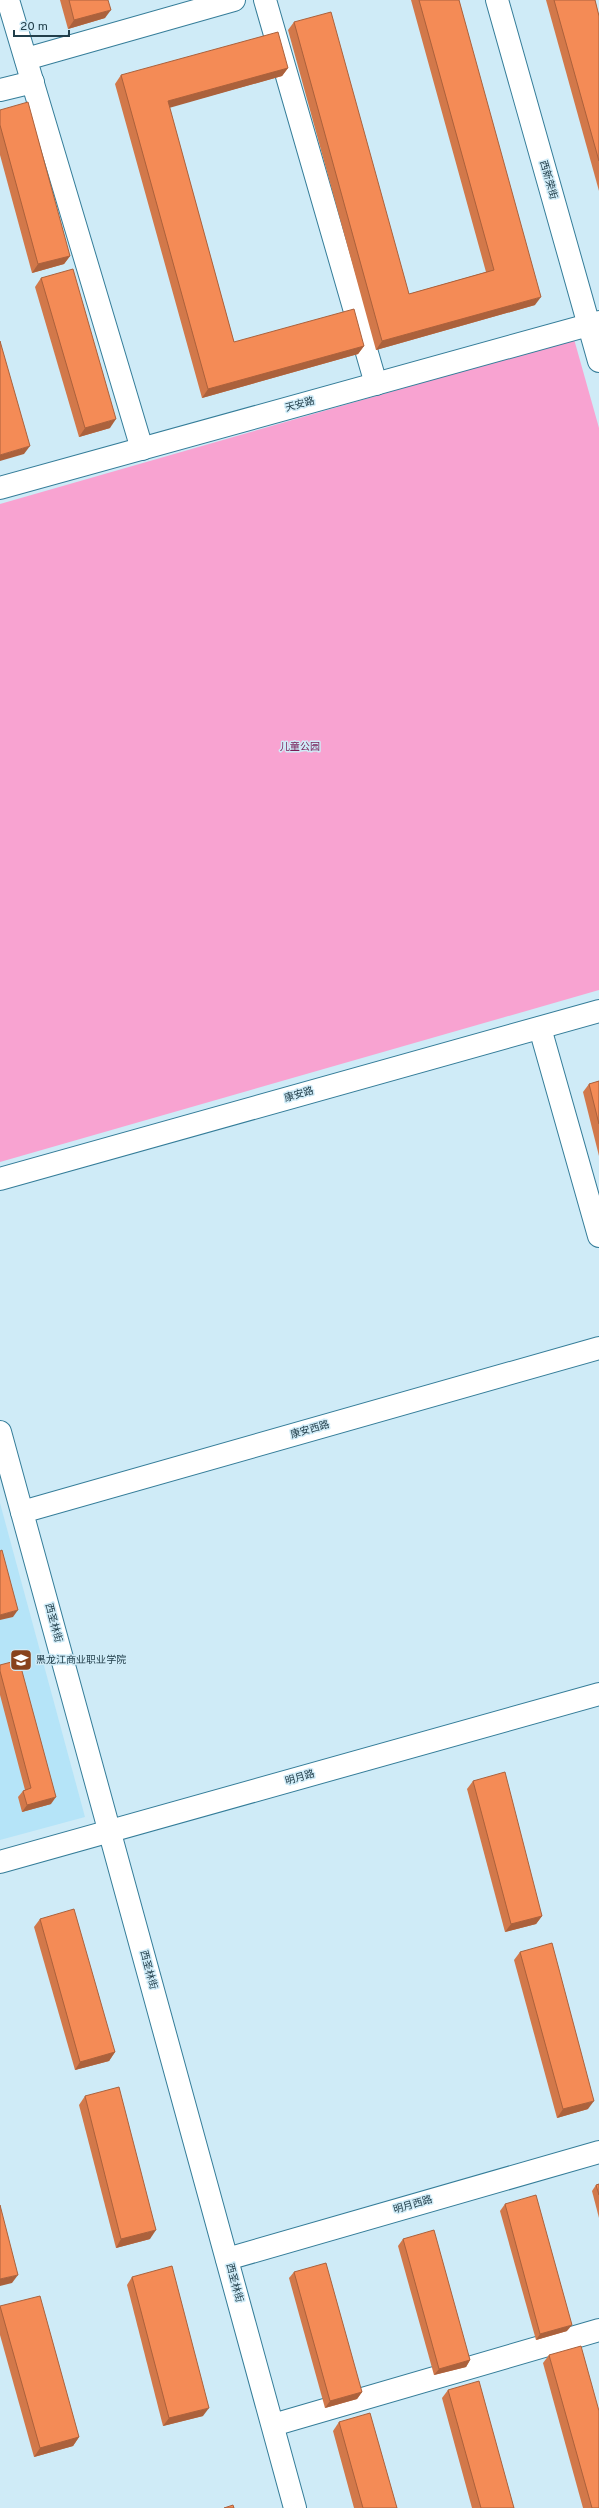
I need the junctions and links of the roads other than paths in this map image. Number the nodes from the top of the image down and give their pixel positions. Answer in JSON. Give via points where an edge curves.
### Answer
{"nodes":[{"id":1,"x":8,"y":0,"type":"edge"},
{"id":2,"x":234,"y":0,"type":"edge"},
{"id":3,"x":265,"y":0,"type":"edge"},
{"id":4,"x":497,"y":0,"type":"edge"},
{"id":5,"x":26,"y":59,"type":"junction"},
{"id":6,"x":32,"y":82,"type":"junction"},
{"id":7,"x":0,"y":90,"type":"edge"},
{"id":8,"x":594,"y":324,"type":"edge"},
{"id":9,"x":599,"y":361,"type":"edge"},
{"id":10,"x":376,"y":384,"type":"junction"},
{"id":11,"x":142,"y":449,"type":"junction"},
{"id":12,"x":0,"y":488,"type":"edge"},
{"id":13,"x":599,"y":1012,"type":"edge"},
{"id":14,"x":540,"y":1028,"type":"junction"},
{"id":15,"x":0,"y":1179,"type":"edge"},
{"id":16,"x":599,"y":1236,"type":"edge"},
{"id":17,"x":599,"y":1348,"type":"edge"},
{"id":18,"x":0,"y":1432,"type":"edge"},
{"id":19,"x":22,"y":1512,"type":"junction"},
{"id":20,"x":599,"y":1694,"type":"edge"},
{"id":21,"x":110,"y":1831,"type":"junction"},
{"id":22,"x":0,"y":1862,"type":"edge"},
{"id":23,"x":599,"y":2152,"type":"edge"},
{"id":24,"x":227,"y":2258,"type":"junction"},
{"id":25,"x":599,"y":2330,"type":"edge"},
{"id":26,"x":273,"y":2425,"type":"junction"},
{"id":27,"x":295,"y":2508,"type":"edge"}],
"edges":[{"from":1,"to":5,"type":"street"},
{"from":2,"to":5,"type":"street"},
{"from":3,"to":10,"type":"street"},
{"from":4,"to":8,"type":"street","name":"西新荣街"},
{"from":5,"to":6,"type":"street"},
{"from":6,"to":7,"type":"street"},
{"from":6,"to":11,"type":"street"},
{"from":8,"to":9,"type":"street","name":"西新荣街"},
{"from":8,"to":10,"type":"street","name":"天安路"},
{"from":10,"to":11,"type":"street","name":"天安路"},
{"from":11,"to":12,"type":"street","name":"天安路"},
{"from":13,"to":14,"type":"street","name":"康安路"},
{"from":14,"to":15,"type":"street","name":"康安路"},
{"from":14,"to":16,"type":"street"},
{"from":17,"to":19,"type":"street","name":"康安西路"},
{"from":18,"to":19,"type":"street","name":"西圣林街"},
{"from":19,"to":21,"type":"street","name":"西圣林街"},
{"from":20,"to":21,"type":"street","name":"明月路"},
{"from":21,"to":22,"type":"street","name":"明月路"},
{"from":21,"to":24,"type":"street","name":"西圣林街"},
{"from":23,"to":24,"type":"street","name":"明月西路"},
{"from":24,"to":26,"type":"street","name":"西圣林街"},
{"from":25,"to":26,"type":"street"},
{"from":26,"to":27,"type":"street","name":"西圣林街"}]}
